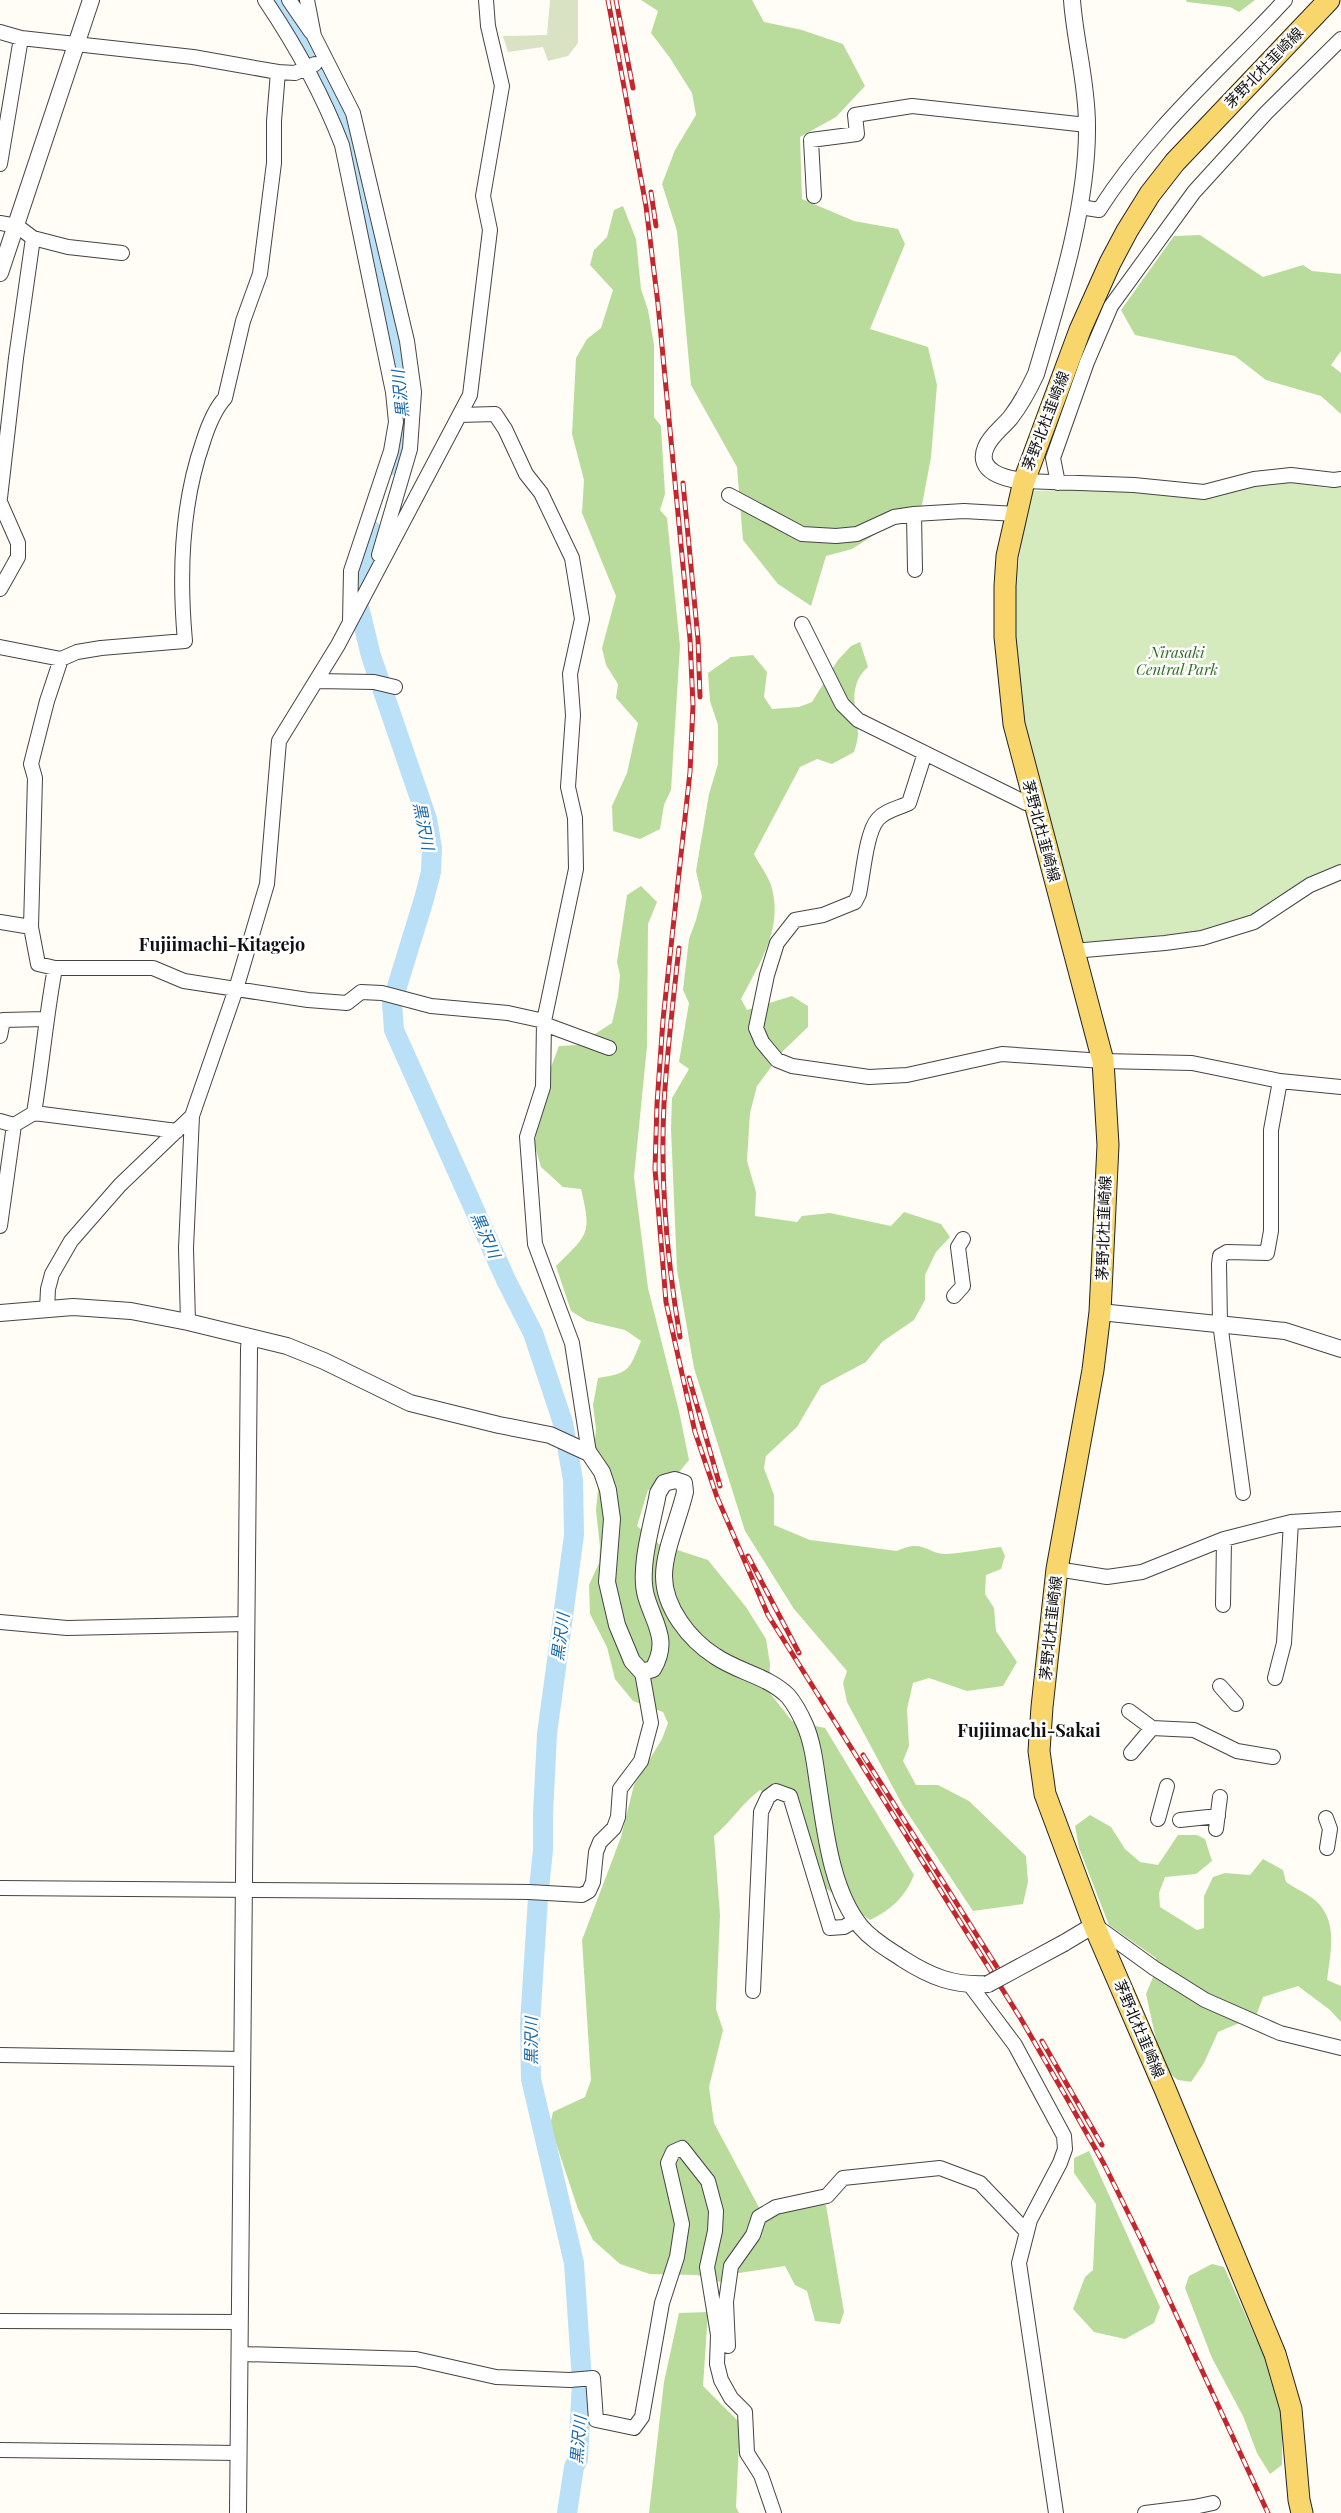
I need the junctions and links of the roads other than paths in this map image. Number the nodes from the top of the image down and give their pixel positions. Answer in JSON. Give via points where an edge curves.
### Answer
{"nodes":[{"id":1,"x":91,"y":0,"type":"edge"},
{"id":2,"x":265,"y":0,"type":"edge"},
{"id":3,"x":289,"y":0,"type":"edge"},
{"id":4,"x":307,"y":0,"type":"edge"},
{"id":5,"x":486,"y":0,"type":"edge"},
{"id":6,"x":1065,"y":0,"type":"edge"},
{"id":7,"x":1072,"y":0,"type":"edge"},
{"id":8,"x":1285,"y":0,"type":"edge"},
{"id":9,"x":1329,"y":0,"type":"edge"},
{"id":10,"x":1073,"y":17,"type":"junction"},
{"id":11,"x":0,"y":32,"type":"edge"},
{"id":12,"x":314,"y":36,"type":"junction"},
{"id":13,"x":20,"y":38,"type":"junction"},
{"id":14,"x":1341,"y":39,"type":"edge"},
{"id":15,"x":76,"y":45,"type":"junction"},
{"id":16,"x":316,"y":63,"type":"junction"},
{"id":17,"x":278,"y":72,"type":"junction"},
{"id":18,"x":1087,"y":125,"type":"junction"},
{"id":19,"x":0,"y":164,"type":"edge"},
{"id":20,"x":814,"y":196,"type":"dead end"},
{"id":21,"x":362,"y":197,"type":"junction"},
{"id":22,"x":1080,"y":207,"type":"junction"},
{"id":23,"x":0,"y":223,"type":"edge"},
{"id":24,"x":17,"y":226,"type":"junction"},
{"id":25,"x":33,"y":238,"type":"junction"},
{"id":26,"x":122,"y":253,"type":"dead end"},
{"id":27,"x":0,"y":273,"type":"edge"},
{"id":28,"x":460,"y":415,"type":"junction"},
{"id":29,"x":4,"y":442,"type":"edge"},
{"id":30,"x":1341,"y":479,"type":"edge"},
{"id":31,"x":1024,"y":481,"type":"junction"},
{"id":32,"x":1058,"y":483,"type":"junction"},
{"id":33,"x":729,"y":494,"type":"dead end"},
{"id":34,"x":0,"y":498,"type":"edge"},
{"id":35,"x":0,"y":502,"type":"edge"},
{"id":36,"x":914,"y":514,"type":"junction"},
{"id":37,"x":1016,"y":514,"type":"junction"},
{"id":38,"x":915,"y":570,"type":"dead end"},
{"id":39,"x":377,"y":571,"type":"junction"},
{"id":40,"x":0,"y":589,"type":"edge"},
{"id":41,"x":352,"y":620,"type":"junction"},
{"id":42,"x":802,"y":624,"type":"dead end"},
{"id":43,"x":0,"y":647,"type":"edge"},
{"id":44,"x":61,"y":659,"type":"junction"},
{"id":45,"x":317,"y":681,"type":"junction"},
{"id":46,"x":385,"y":685,"type":"dead end"},
{"id":47,"x":925,"y":753,"type":"junction"},
{"id":48,"x":1033,"y":801,"type":"junction"},
{"id":49,"x":1341,"y":872,"type":"edge"},
{"id":50,"x":0,"y":922,"type":"edge"},
{"id":51,"x":31,"y":926,"type":"junction"},
{"id":52,"x":1073,"y":950,"type":"junction"},
{"id":53,"x":55,"y":968,"type":"junction"},
{"id":54,"x":236,"y":989,"type":"junction"},
{"id":55,"x":45,"y":1019,"type":"junction"},
{"id":56,"x":544,"y":1022,"type":"junction"},
{"id":57,"x":0,"y":1036,"type":"edge"},
{"id":58,"x":609,"y":1048,"type":"dead end"},
{"id":59,"x":1103,"y":1061,"type":"junction"},
{"id":60,"x":1280,"y":1081,"type":"junction"},
{"id":61,"x":1341,"y":1087,"type":"edge"},
{"id":62,"x":34,"y":1113,"type":"junction"},
{"id":63,"x":192,"y":1116,"type":"junction"},
{"id":64,"x":0,"y":1121,"type":"edge"},
{"id":65,"x":14,"y":1125,"type":"junction"},
{"id":66,"x":177,"y":1131,"type":"junction"},
{"id":67,"x":0,"y":1226,"type":"edge"},
{"id":68,"x":963,"y":1239,"type":"dead end"},
{"id":69,"x":954,"y":1296,"type":"dead end"},
{"id":70,"x":47,"y":1309,"type":"junction"},
{"id":71,"x":1100,"y":1312,"type":"junction"},
{"id":72,"x":0,"y":1313,"type":"edge"},
{"id":73,"x":188,"y":1322,"type":"junction"},
{"id":74,"x":1220,"y":1323,"type":"junction"},
{"id":75,"x":250,"y":1337,"type":"junction"},
{"id":76,"x":1341,"y":1349,"type":"edge"},
{"id":77,"x":582,"y":1450,"type":"junction"},
{"id":78,"x":1243,"y":1493,"type":"dead end"},
{"id":79,"x":1341,"y":1519,"type":"edge"},
{"id":80,"x":1291,"y":1522,"type":"junction"},
{"id":81,"x":1224,"y":1539,"type":"junction"},
{"id":82,"x":1057,"y":1569,"type":"junction"},
{"id":83,"x":1223,"y":1605,"type":"dead end"},
{"id":84,"x":0,"y":1622,"type":"edge"},
{"id":85,"x":246,"y":1624,"type":"junction"},
{"id":86,"x":642,"y":1672,"type":"junction"},
{"id":87,"x":1275,"y":1678,"type":"dead end"},
{"id":88,"x":1220,"y":1686,"type":"dead end"},
{"id":89,"x":1236,"y":1704,"type":"dead end"},
{"id":90,"x":1129,"y":1712,"type":"dead end"},
{"id":91,"x":1152,"y":1728,"type":"junction"},
{"id":92,"x":1130,"y":1754,"type":"dead end"},
{"id":93,"x":1273,"y":1757,"type":"dead end"},
{"id":94,"x":1167,"y":1786,"type":"dead end"},
{"id":95,"x":1220,"y":1797,"type":"dead end"},
{"id":96,"x":1326,"y":1818,"type":"dead end"},
{"id":97,"x":1158,"y":1819,"type":"dead end"},
{"id":98,"x":1180,"y":1820,"type":"dead end"},
{"id":99,"x":1327,"y":1848,"type":"dead end"},
{"id":100,"x":0,"y":1888,"type":"edge"},
{"id":101,"x":245,"y":1890,"type":"junction"},
{"id":102,"x":856,"y":1920,"type":"junction"},
{"id":103,"x":1094,"y":1925,"type":"junction"},
{"id":104,"x":970,"y":1985,"type":"junction"},
{"id":105,"x":753,"y":1991,"type":"dead end"},
{"id":106,"x":1341,"y":2048,"type":"edge"},
{"id":107,"x":0,"y":2055,"type":"edge"},
{"id":108,"x":243,"y":2059,"type":"junction"},
{"id":109,"x":1026,"y":2231,"type":"junction"},
{"id":110,"x":0,"y":2320,"type":"edge"},
{"id":111,"x":240,"y":2322,"type":"junction"},
{"id":112,"x":241,"y":2354,"type":"junction"},
{"id":113,"x":719,"y":2357,"type":"junction"},
{"id":114,"x":0,"y":2450,"type":"edge"},
{"id":115,"x":239,"y":2453,"type":"junction"},
{"id":116,"x":1213,"y":2503,"type":"dead end"},
{"id":117,"x":238,"y":2513,"type":"edge"},
{"id":118,"x":774,"y":2513,"type":"edge"},
{"id":119,"x":1056,"y":2513,"type":"edge"},
{"id":120,"x":1145,"y":2513,"type":"edge"},
{"id":121,"x":1302,"y":2513,"type":"edge"}],
"edges":[{"from":1,"to":15,"type":"street"},
{"from":2,"to":16,"type":"street"},
{"from":3,"to":12,"type":"street"},
{"from":4,"to":12,"type":"street"},
{"from":5,"to":28,"type":"street","via":[[488,26],[502,86],[484,196],[490,230],[470,395]]},
{"from":6,"to":10,"type":"street"},
{"from":7,"to":10,"type":"street"},
{"from":8,"to":22,"type":"street","via":[[1188,98],[1141,151],[1099,210]]},
{"from":9,"to":31,"type":"main road","name":"茅野北杜韮崎線","via":[[1205,129],[1150,194],[1110,262],[1080,330]]},
{"from":10,"to":18,"type":"street","via":[[1086,92]]},
{"from":11,"to":13,"type":"street"},
{"from":12,"to":16,"type":"street"},
{"from":13,"to":15,"type":"street"},
{"from":13,"to":19,"type":"street"},
{"from":14,"to":32,"type":"street","via":[[1266,113],[1194,192],[1111,306],[1053,458]]},
{"from":15,"to":17,"type":"street","via":[[193,57]]},
{"from":15,"to":24,"type":"street"},
{"from":16,"to":17,"type":"street","via":[[295,73]]},
{"from":16,"to":21,"type":"street","via":[[329,110]]},
{"from":16,"to":21,"type":"street","via":[[353,113]]},
{"from":17,"to":44,"type":"street","via":[[274,163],[260,274],[244,321],[225,398],[209,425],[192,474],[181,590],[185,641],[101,648],[77,652]]},
{"from":18,"to":20,"type":"street","via":[[912,106],[855,115],[857,134],[811,140]]},
{"from":18,"to":22,"type":"street"},
{"from":21,"to":39,"type":"street","via":[[407,341],[415,401],[410,449],[379,553]]},
{"from":21,"to":41,"type":"street","via":[[396,422],[391,451],[351,570]]},
{"from":22,"to":31,"type":"street","via":[[1036,374],[1011,418],[986,447],[984,458],[987,468],[1009,480]]},
{"from":23,"to":24,"type":"street"},
{"from":24,"to":25,"type":"street"},
{"from":24,"to":27,"type":"street"},
{"from":25,"to":26,"type":"street","via":[[68,247]]},
{"from":25,"to":29,"type":"street"},
{"from":28,"to":39,"type":"street"},
{"from":28,"to":56,"type":"street","via":[[495,414],[526,474],[542,493],[577,574],[582,618],[570,674],[572,715],[568,787],[575,818],[576,869]]},
{"from":29,"to":34,"type":"street"},
{"from":30,"to":32,"type":"street","via":[[1291,475],[1254,479],[1204,492],[1095,482]]},
{"from":31,"to":32,"type":"street"},
{"from":31,"to":37,"type":"main road","name":"茅野北杜韮崎線"},
{"from":33,"to":36,"type":"street","via":[[802,534],[857,534],[894,517]]},
{"from":35,"to":40,"type":"street","via":[[18,543],[18,557]]},
{"from":36,"to":37,"type":"street","via":[[964,511]]},
{"from":36,"to":38,"type":"street"},
{"from":37,"to":48,"type":"main road","name":"茅野北杜韮崎線","via":[[1006,566],[1005,638],[1014,724]]},
{"from":39,"to":41,"type":"street"},
{"from":41,"to":45,"type":"street"},
{"from":42,"to":47,"type":"street","via":[[842,704],[858,720]]},
{"from":43,"to":44,"type":"street"},
{"from":44,"to":51,"type":"street","via":[[31,764],[35,778]]},
{"from":45,"to":46,"type":"street"},
{"from":45,"to":54,"type":"street","via":[[279,741],[267,884]]},
{"from":47,"to":48,"type":"street","via":[[1026,803]]},
{"from":47,"to":59,"type":"street","via":[[909,804],[885,813],[871,831],[855,902],[823,915],[795,920],[777,944],[756,1028],[762,1042],[777,1060],[792,1066],[869,1077],[907,1075],[1002,1054]]},
{"from":48,"to":52,"type":"main road","name":"茅野北杜韮崎線"},
{"from":49,"to":52,"type":"street","via":[[1310,885],[1254,922],[1202,938]]},
{"from":50,"to":51,"type":"street"},
{"from":51,"to":53,"type":"street","via":[[38,964]]},
{"from":52,"to":59,"type":"main road","name":"茅野北杜韮崎線"},
{"from":53,"to":54,"type":"street","via":[[153,968],[184,981]]},
{"from":53,"to":55,"type":"street"},
{"from":54,"to":56,"type":"street","via":[[347,1003],[360,992],[382,992],[431,1006],[508,1012]]},
{"from":54,"to":63,"type":"street"},
{"from":55,"to":57,"type":"street","via":[[3,1020]]},
{"from":55,"to":62,"type":"street"},
{"from":56,"to":58,"type":"street"},
{"from":56,"to":77,"type":"street","via":[[543,1087],[527,1137],[532,1222],[535,1244],[572,1343]]},
{"from":59,"to":60,"type":"street","via":[[1192,1064]]},
{"from":59,"to":71,"type":"main road","name":"茅野北杜韮崎線","via":[[1108,1145]]},
{"from":60,"to":61,"type":"street"},
{"from":60,"to":74,"type":"street","via":[[1271,1130],[1271,1231],[1267,1253],[1227,1252],[1220,1256]]},
{"from":62,"to":65,"type":"street"},
{"from":62,"to":66,"type":"street"},
{"from":63,"to":66,"type":"street"},
{"from":63,"to":73,"type":"street","via":[[186,1248]]},
{"from":64,"to":65,"type":"street"},
{"from":65,"to":67,"type":"street"},
{"from":66,"to":70,"type":"street","via":[[120,1185],[71,1241],[52,1274]]},
{"from":68,"to":69,"type":"street","via":[[958,1247],[963,1286]]},
{"from":70,"to":72,"type":"street"},
{"from":70,"to":73,"type":"street","via":[[73,1307],[131,1311]]},
{"from":71,"to":74,"type":"street"},
{"from":71,"to":82,"type":"main road","name":"茅野北杜韮崎線","via":[[1093,1370]]},
{"from":73,"to":75,"type":"street"},
{"from":74,"to":76,"type":"street","via":[[1285,1331]]},
{"from":74,"to":78,"type":"street"},
{"from":75,"to":77,"type":"street","via":[[287,1346],[324,1361],[410,1404],[558,1439]]},
{"from":75,"to":85,"type":"street"},
{"from":77,"to":86,"type":"street","via":[[602,1472],[608,1490],[612,1519],[607,1582],[617,1625],[632,1661]]},
{"from":79,"to":80,"type":"street"},
{"from":80,"to":81,"type":"street"},
{"from":80,"to":87,"type":"street","via":[[1284,1644]]},
{"from":81,"to":82,"type":"street","via":[[1142,1572],[1107,1577]]},
{"from":81,"to":83,"type":"street"},
{"from":82,"to":103,"type":"main road","name":"茅野北杜韮崎線","via":[[1042,1706],[1041,1771],[1045,1794]]},
{"from":84,"to":85,"type":"street","via":[[67,1628]]},
{"from":85,"to":101,"type":"street"},
{"from":86,"to":101,"type":"street","via":[[650,1723],[640,1761],[620,1788],[618,1817],[614,1828],[600,1842],[589,1891],[582,1895]]},
{"from":86,"to":102,"type":"street","via":[[653,1669],[661,1651],[661,1635],[646,1595],[647,1553],[658,1493],[664,1483],[675,1480],[684,1484],[685,1492],[665,1568],[666,1594],[691,1636],[715,1656],[773,1684],[789,1697],[805,1725],[814,1752],[828,1846],[841,1891]]},
{"from":88,"to":89,"type":"street"},
{"from":90,"to":91,"type":"street"},
{"from":91,"to":92,"type":"street"},
{"from":91,"to":93,"type":"street","via":[[1194,1730],[1237,1751]]},
{"from":94,"to":97,"type":"street"},
{"from":95,"to":98,"type":"street","via":[[1217,1823]]},
{"from":96,"to":99,"type":"street","via":[[1330,1829]]},
{"from":100,"to":101,"type":"street"},
{"from":101,"to":108,"type":"street"},
{"from":102,"to":104,"type":"street","via":[[874,1940],[912,1965],[954,1984]]},
{"from":102,"to":105,"type":"street","via":[[844,1927],[830,1928],[790,1796],[776,1791],[768,1797],[761,1812]]},
{"from":103,"to":104,"type":"street","bridge":true,"via":[[988,1984]]},
{"from":103,"to":106,"type":"street","via":[[1205,2000],[1280,2033]]},
{"from":103,"to":121,"type":"main road","name":"茅野北杜韮崎線","via":[[1275,2354],[1291,2409]]},
{"from":104,"to":109,"type":"street","via":[[1015,2044],[1064,2136],[1065,2149],[1060,2163]]},
{"from":107,"to":108,"type":"street"},
{"from":108,"to":111,"type":"street"},
{"from":109,"to":113,"type":"street","via":[[980,2183],[940,2168],[843,2178],[827,2196],[776,2207],[759,2218],[753,2235],[731,2266],[726,2302],[728,2350]]},
{"from":109,"to":119,"type":"street","via":[[1019,2263]]},
{"from":110,"to":111,"type":"street"},
{"from":111,"to":112,"type":"street"},
{"from":112,"to":113,"type":"street","via":[[416,2359],[496,2376],[593,2378],[596,2420],[634,2428],[642,2417],[662,2303],[677,2257],[682,2224],[668,2164],[673,2152],[682,2148],[708,2182],[716,2210],[715,2231],[706,2266]]},
{"from":112,"to":115,"type":"street"},
{"from":113,"to":118,"type":"street","via":[[720,2380],[745,2412],[747,2453],[761,2475]]},
{"from":114,"to":115,"type":"street"},
{"from":115,"to":117,"type":"street"},
{"from":116,"to":120,"type":"street"}]}
